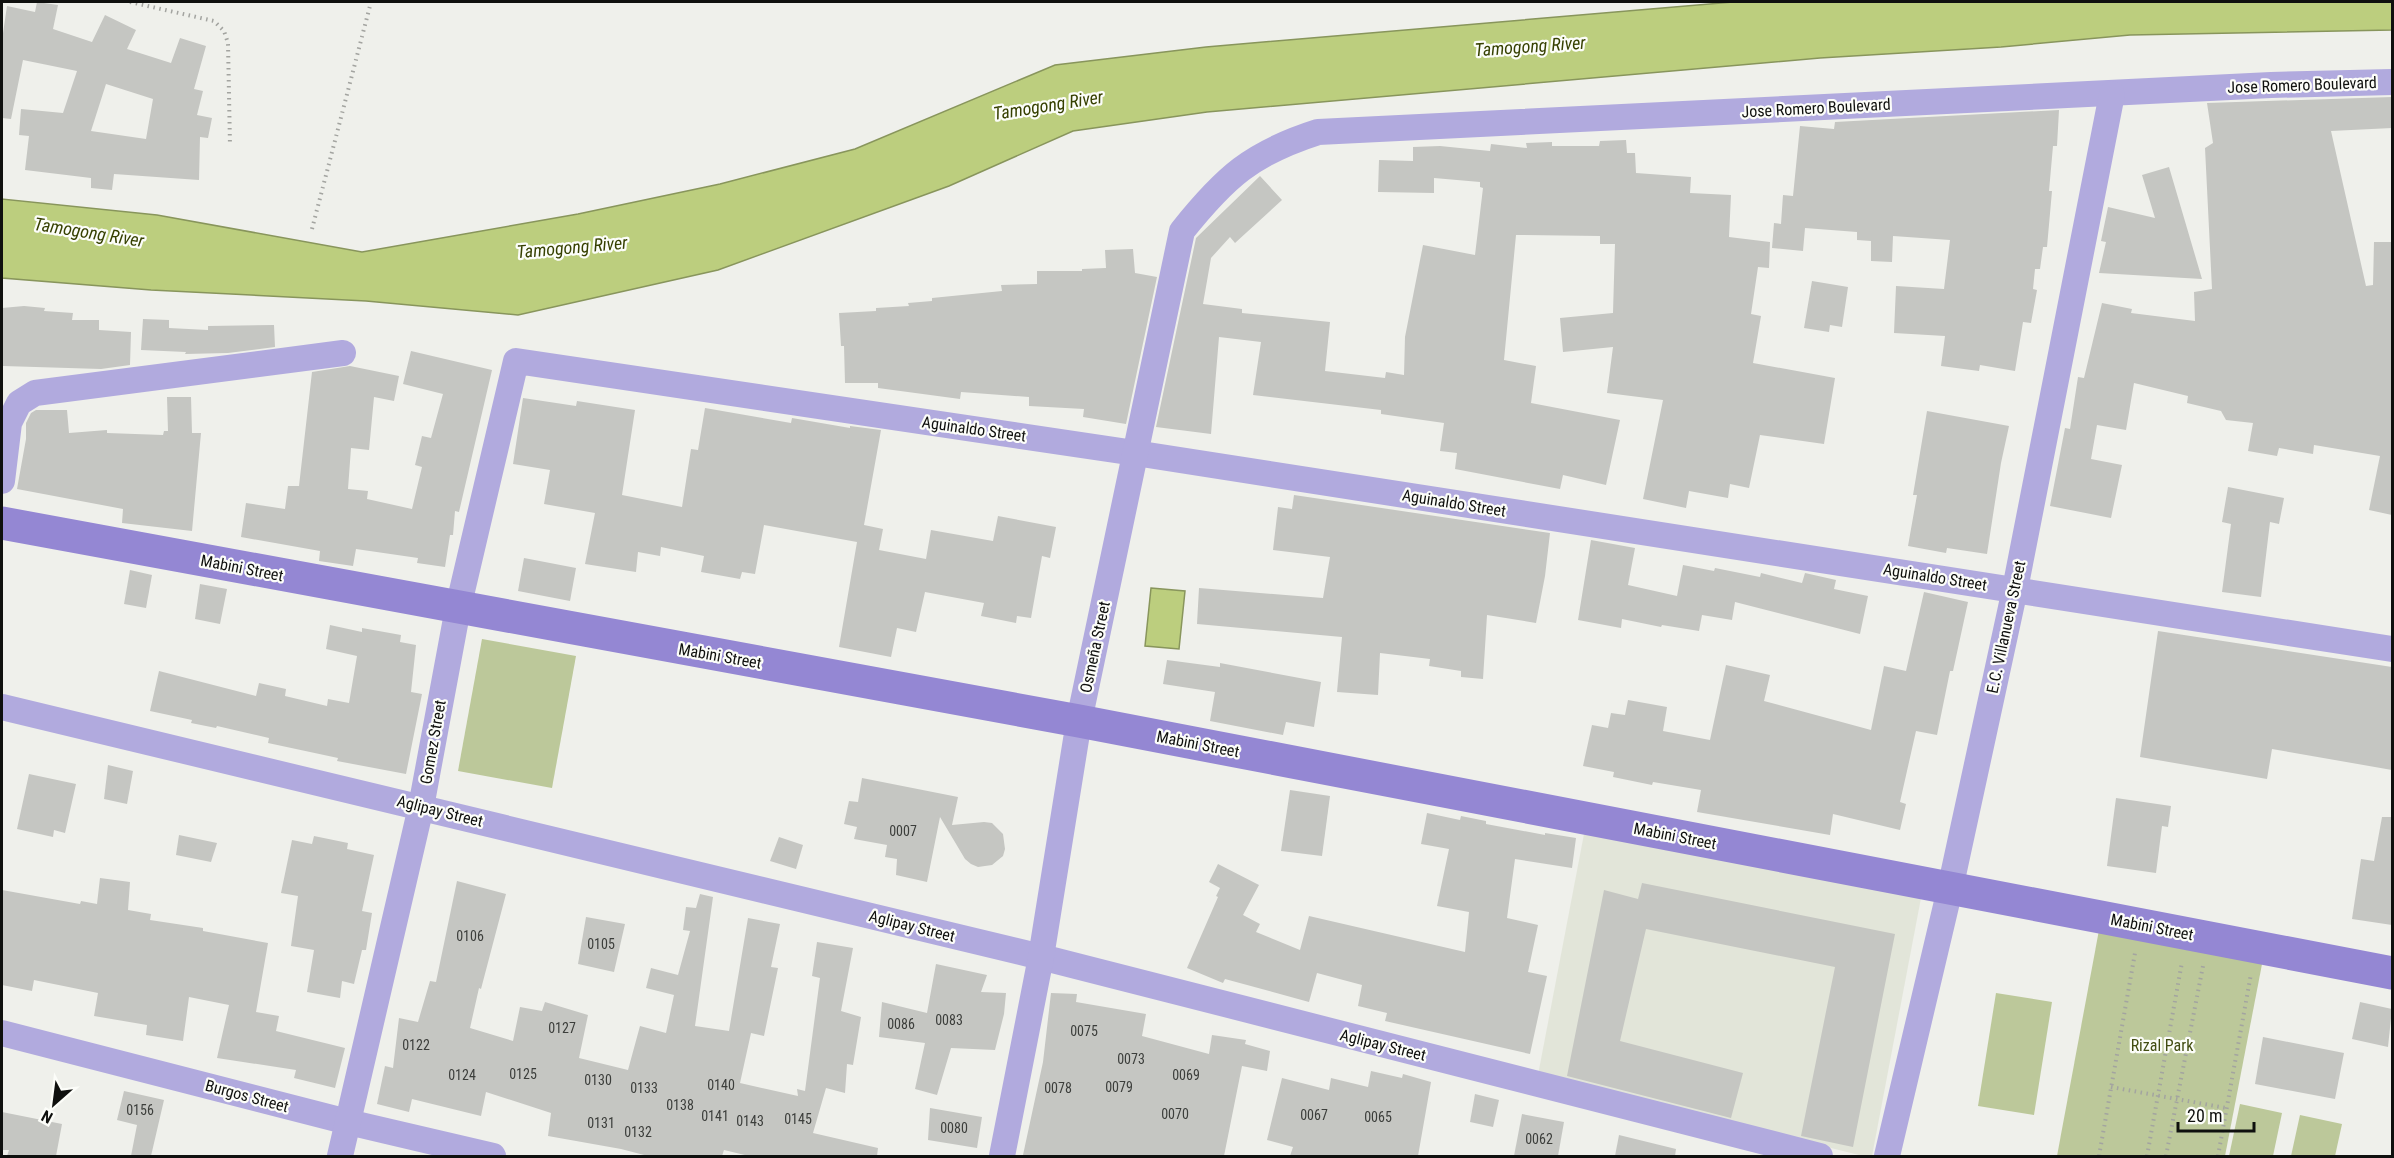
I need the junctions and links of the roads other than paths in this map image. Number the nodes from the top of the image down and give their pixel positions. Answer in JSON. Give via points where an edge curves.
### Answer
{"nodes":[{"id":1,"x":2392,"y":82,"type":"edge"},
{"id":2,"x":2112,"y":94,"type":"junction"},
{"id":3,"x":1247,"y":164,"type":"joint"},
{"id":4,"x":344,"y":353,"type":"dead end"},
{"id":5,"x":516,"y":361,"type":"joint"},
{"id":6,"x":1135,"y":453,"type":"junction"},
{"id":7,"x":2,"y":481,"type":"edge"},
{"id":8,"x":2,"y":523,"type":"edge"},
{"id":9,"x":2015,"y":589,"type":"junction"},
{"id":10,"x":458,"y":608,"type":"junction"},
{"id":11,"x":2392,"y":649,"type":"edge"},
{"id":12,"x":2,"y":707,"type":"edge"},
{"id":13,"x":1079,"y":721,"type":"junction"},
{"id":14,"x":421,"y":807,"type":"junction"},
{"id":15,"x":1950,"y":889,"type":"junction"},
{"id":16,"x":1041,"y":957,"type":"junction"},
{"id":17,"x":2392,"y":973,"type":"edge"},
{"id":18,"x":2,"y":1033,"type":"edge"},
{"id":19,"x":348,"y":1122,"type":"junction"},
{"id":20,"x":340,"y":1156,"type":"edge"},
{"id":21,"x":494,"y":1156,"type":"edge"},
{"id":22,"x":1002,"y":1156,"type":"edge"},
{"id":23,"x":1820,"y":1156,"type":"edge"},
{"id":24,"x":1887,"y":1156,"type":"edge"}],
"edges":[{"from":1,"to":2,"type":"street","name":"Jose Romero Boulevard"},
{"from":2,"to":3,"type":"street","name":"Jose Romero Boulevard","via":[[1318,132],[1284,143]]},
{"from":2,"to":9,"type":"street","name":"E.C. Villanueva Street"},
{"from":3,"to":6,"type":"street","name":"Osmeña Street","via":[[1209,198],[1182,231]]},
{"from":4,"to":7,"type":"street","via":[[35,393],[20,403],[9,423]]},
{"from":5,"to":6,"type":"street","name":"Aguinaldo Street"},
{"from":5,"to":10,"type":"street","name":"Gomez Street"},
{"from":6,"to":9,"type":"street","name":"Aguinaldo Street"},
{"from":6,"to":13,"type":"street","name":"Osmeña Street"},
{"from":8,"to":10,"type":"street","name":"Mabini Street"},
{"from":9,"to":11,"type":"street","name":"Aguinaldo Street"},
{"from":9,"to":15,"type":"street","name":"E.C. Villanueva Street"},
{"from":10,"to":13,"type":"street","name":"Mabini Street"},
{"from":10,"to":14,"type":"street","name":"Gomez Street"},
{"from":12,"to":14,"type":"street","name":"Aglipay Street"},
{"from":13,"to":15,"type":"street","name":"Mabini Street"},
{"from":13,"to":16,"type":"street","name":"Osmeña Street"},
{"from":14,"to":16,"type":"street","name":"Aglipay Street"},
{"from":14,"to":19,"type":"street","name":"Gomez Street"},
{"from":15,"to":17,"type":"street","name":"Mabini Street"},
{"from":15,"to":24,"type":"street","name":"E.C. Villanueva Street"},
{"from":16,"to":22,"type":"street","name":"Osmeña Street"},
{"from":16,"to":23,"type":"street","name":"Aglipay Street"},
{"from":18,"to":19,"type":"street","name":"Burgos Street"},
{"from":19,"to":20,"type":"street","name":"Gomez Street"},
{"from":19,"to":21,"type":"street","name":"Burgos Street"}]}
